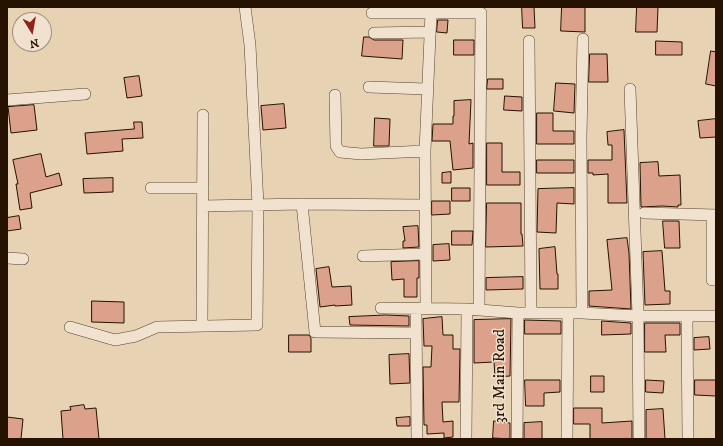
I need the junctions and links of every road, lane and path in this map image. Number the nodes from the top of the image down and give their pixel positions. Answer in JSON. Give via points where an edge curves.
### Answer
{"nodes":[{"id":1,"x":245,"y":7,"type":"edge"},
{"id":2,"x":372,"y":13,"type":"dead end"},
{"id":3,"x":430,"y":13,"type":"junction"},
{"id":4,"x":430,"y":32,"type":"junction"},
{"id":5,"x":374,"y":33,"type":"dead end"},
{"id":6,"x":583,"y":39,"type":"dead end"},
{"id":7,"x":529,"y":41,"type":"dead end"},
{"id":8,"x":369,"y":87,"type":"dead end"},
{"id":9,"x":426,"y":89,"type":"junction"},
{"id":10,"x":630,"y":89,"type":"dead end"},
{"id":11,"x":85,"y":94,"type":"dead end"},
{"id":12,"x":335,"y":95,"type":"dead end"},
{"id":13,"x":7,"y":100,"type":"edge"},
{"id":14,"x":204,"y":115,"type":"dead end"},
{"id":15,"x":424,"y":151,"type":"junction"},
{"id":16,"x":151,"y":188,"type":"dead end"},
{"id":17,"x":203,"y":188,"type":"junction"},
{"id":18,"x":302,"y":204,"type":"junction"},
{"id":19,"x":258,"y":205,"type":"junction"},
{"id":20,"x":424,"y":205,"type":"junction"},
{"id":21,"x":203,"y":206,"type":"junction"},
{"id":22,"x":644,"y":213,"type":"dead end"},
{"id":23,"x":714,"y":215,"type":"edge"},
{"id":24,"x":425,"y":254,"type":"junction"},
{"id":25,"x":363,"y":256,"type":"dead end"},
{"id":26,"x":7,"y":258,"type":"edge"},
{"id":27,"x":23,"y":259,"type":"dead end"},
{"id":28,"x":712,"y":280,"type":"dead end"},
{"id":29,"x":381,"y":308,"type":"dead end"},
{"id":30,"x":421,"y":308,"type":"junction"},
{"id":31,"x":467,"y":309,"type":"junction"},
{"id":32,"x":479,"y":310,"type":"junction"},
{"id":33,"x":518,"y":313,"type":"junction"},
{"id":34,"x":531,"y":313,"type":"junction"},
{"id":35,"x":582,"y":313,"type":"junction"},
{"id":36,"x":568,"y":314,"type":"junction"},
{"id":37,"x":638,"y":316,"type":"junction"},
{"id":38,"x":687,"y":316,"type":"junction"},
{"id":39,"x":716,"y":316,"type":"edge"},
{"id":40,"x":202,"y":326,"type":"junction"},
{"id":41,"x":70,"y":327,"type":"dead end"},
{"id":42,"x":416,"y":333,"type":"junction"},
{"id":43,"x":417,"y":439,"type":"edge"},
{"id":44,"x":466,"y":439,"type":"edge"},
{"id":45,"x":517,"y":439,"type":"edge"},
{"id":46,"x":566,"y":439,"type":"edge"},
{"id":47,"x":639,"y":439,"type":"edge"},
{"id":48,"x":688,"y":439,"type":"edge"}],
"edges":[{"from":1,"to":19,"type":"street","via":[[250,45]]},
{"from":2,"to":3,"type":"street"},
{"from":3,"to":4,"type":"street"},
{"from":3,"to":32,"type":"street","via":[[481,13]]},
{"from":4,"to":5,"type":"street"},
{"from":4,"to":9,"type":"street"},
{"from":6,"to":35,"type":"street"},
{"from":7,"to":34,"type":"street"},
{"from":8,"to":9,"type":"street"},
{"from":9,"to":15,"type":"street"},
{"from":10,"to":37,"type":"street"},
{"from":11,"to":13,"type":"street"},
{"from":12,"to":15,"type":"street","via":[[336,146],[340,152],[361,154]]},
{"from":14,"to":17,"type":"street"},
{"from":15,"to":20,"type":"street"},
{"from":16,"to":17,"type":"street"},
{"from":17,"to":21,"type":"street"},
{"from":18,"to":19,"type":"street"},
{"from":18,"to":20,"type":"street"},
{"from":18,"to":42,"type":"street","via":[[315,332]]},
{"from":19,"to":21,"type":"street"},
{"from":19,"to":40,"type":"street","via":[[257,325]]},
{"from":20,"to":24,"type":"street"},
{"from":21,"to":40,"type":"street"},
{"from":22,"to":23,"type":"street"},
{"from":23,"to":28,"type":"street"},
{"from":24,"to":25,"type":"street"},
{"from":24,"to":30,"type":"street"},
{"from":26,"to":27,"type":"street"},
{"from":29,"to":30,"type":"street"},
{"from":30,"to":31,"type":"street"},
{"from":30,"to":42,"type":"street"},
{"from":31,"to":32,"type":"street"},
{"from":31,"to":44,"type":"street"},
{"from":32,"to":33,"type":"street"},
{"from":33,"to":34,"type":"street"},
{"from":33,"to":45,"type":"street","name":"3rd Main Road"},
{"from":34,"to":36,"type":"street"},
{"from":35,"to":36,"type":"street"},
{"from":35,"to":37,"type":"street"},
{"from":36,"to":46,"type":"street"},
{"from":37,"to":38,"type":"street"},
{"from":37,"to":47,"type":"street"},
{"from":38,"to":39,"type":"street"},
{"from":38,"to":48,"type":"street"},
{"from":40,"to":41,"type":"street","via":[[156,327],[136,336],[114,340]]},
{"from":42,"to":43,"type":"street"}]}
